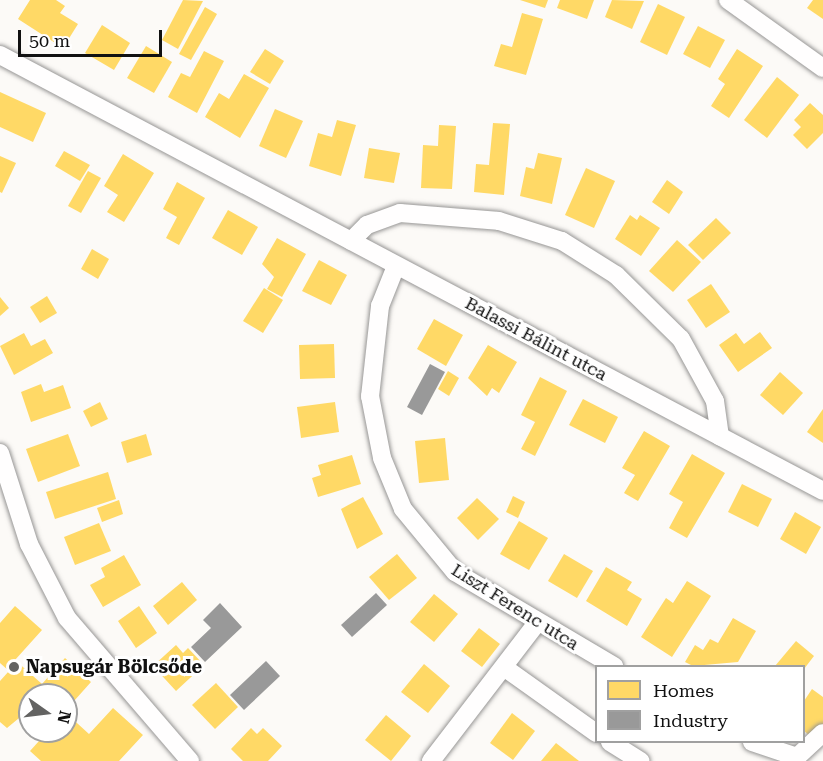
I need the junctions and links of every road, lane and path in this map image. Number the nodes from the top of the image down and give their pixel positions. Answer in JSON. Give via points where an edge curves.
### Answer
{"nodes":[{"id":1,"x":728,"y":0,"type":"edge"},
{"id":2,"x":0,"y":55,"type":"edge"},
{"id":3,"x":823,"y":68,"type":"edge"},
{"id":4,"x":351,"y":241,"type":"junction"},
{"id":5,"x":396,"y":266,"type":"junction"},
{"id":6,"x":720,"y":437,"type":"junction"},
{"id":7,"x":0,"y":453,"type":"edge"},
{"id":8,"x":823,"y":491,"type":"edge"},
{"id":9,"x":536,"y":624,"type":"junction"},
{"id":10,"x":612,"y":665,"type":"edge"},
{"id":11,"x":505,"y":668,"type":"junction"},
{"id":12,"x":595,"y":732,"type":"edge"},
{"id":13,"x":823,"y":733,"type":"edge"},
{"id":14,"x":613,"y":743,"type":"edge"},
{"id":15,"x":758,"y":743,"type":"edge"},
{"id":16,"x":190,"y":761,"type":"edge"},
{"id":17,"x":431,"y":761,"type":"edge"},
{"id":18,"x":640,"y":761,"type":"edge"}],
"edges":[{"from":1,"to":3,"type":"street"},
{"from":2,"to":4,"type":"street","name":"Balassi Bálint utca"},
{"from":4,"to":5,"type":"street","name":"Balassi Bálint utca"},
{"from":4,"to":6,"type":"street","via":[[367,225],[400,213],[499,221],[562,241],[616,275],[681,339],[715,401]]},
{"from":5,"to":6,"type":"street","name":"Balassi Bálint utca"},
{"from":5,"to":9,"type":"street","name":"Liszt Ferenc utca","via":[[380,306],[370,386],[391,484],[435,553]]},
{"from":6,"to":8,"type":"street","name":"Balassi Bálint utca"},
{"from":7,"to":16,"type":"street","via":[[32,551],[67,618]]},
{"from":9,"to":10,"type":"street","name":"Liszt Ferenc utca"},
{"from":9,"to":11,"type":"street"},
{"from":11,"to":12,"type":"street"},
{"from":11,"to":17,"type":"street"},
{"from":13,"to":15,"type":"street","via":[[797,757]]},
{"from":14,"to":18,"type":"street"}]}
